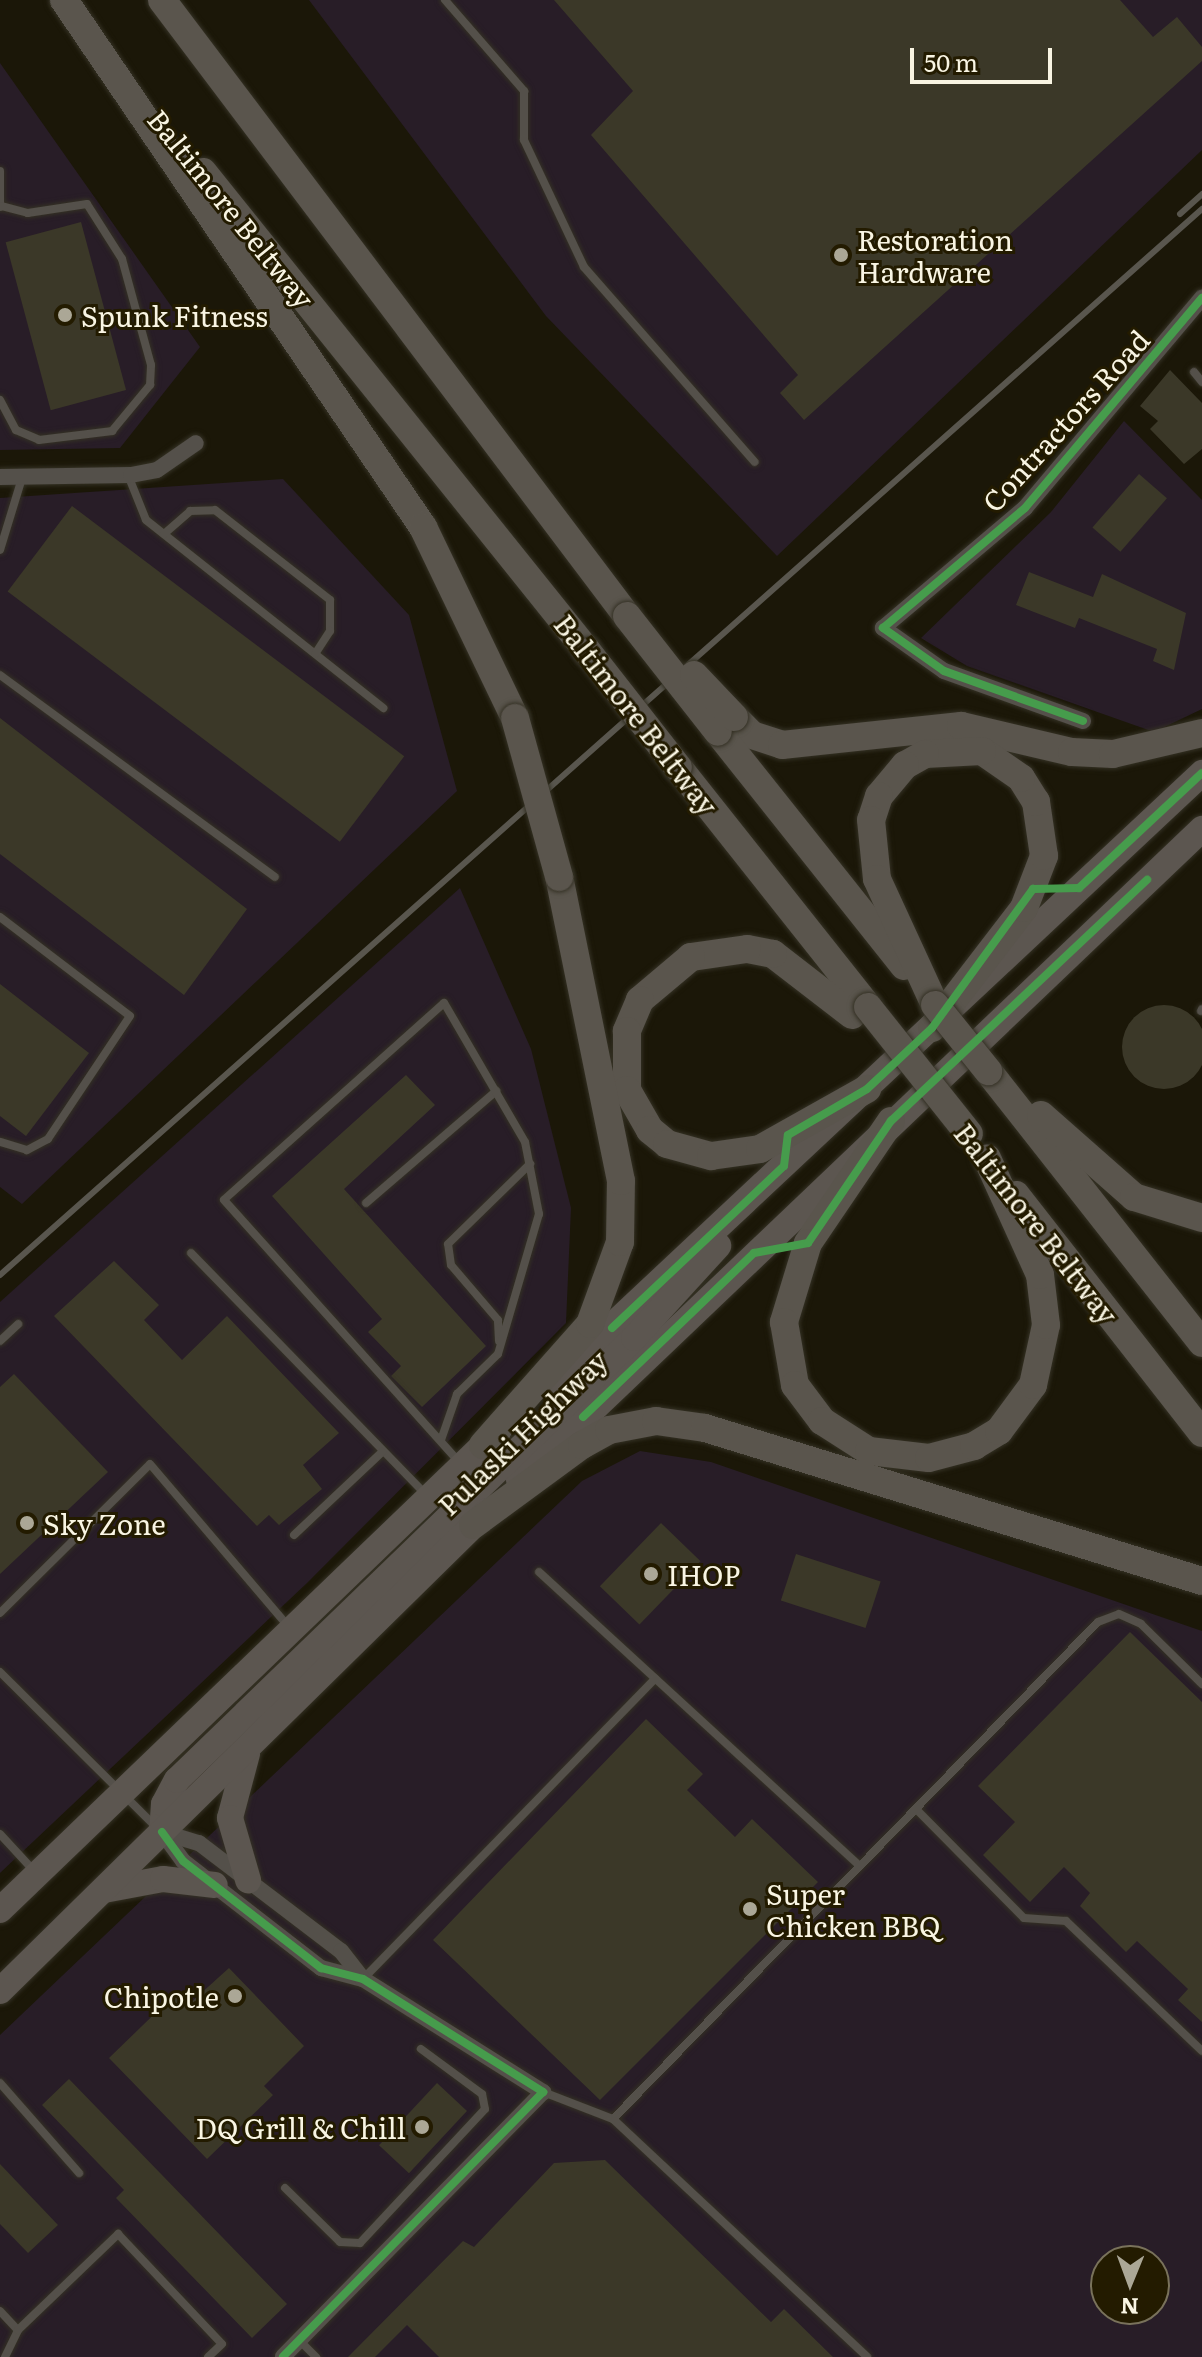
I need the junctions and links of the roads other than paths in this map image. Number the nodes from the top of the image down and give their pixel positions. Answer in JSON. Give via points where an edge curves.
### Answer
{"nodes":[{"id":1,"x":65,"y":0,"type":"edge"},
{"id":2,"x":162,"y":0,"type":"edge"},
{"id":3,"x":445,"y":0,"type":"edge"},
{"id":4,"x":0,"y":171,"type":"edge"},
{"id":5,"x":1,"y":206,"type":"edge"},
{"id":6,"x":1202,"y":298,"type":"edge"},
{"id":7,"x":1194,"y":372,"type":"dead end"},
{"id":8,"x":1202,"y":382,"type":"edge"},
{"id":9,"x":0,"y":400,"type":"edge"},
{"id":10,"x":196,"y":443,"type":"dead end"},
{"id":11,"x":755,"y":462,"type":"dead end"},
{"id":12,"x":127,"y":475,"type":"junction"},
{"id":13,"x":0,"y":477,"type":"edge"},
{"id":14,"x":22,"y":478,"type":"junction"},
{"id":15,"x":164,"y":534,"type":"junction"},
{"id":16,"x":0,"y":550,"type":"edge"},
{"id":17,"x":315,"y":654,"type":"junction"},
{"id":18,"x":0,"y":675,"type":"edge"},
{"id":19,"x":383,"y":708,"type":"dead end"},
{"id":20,"x":1083,"y":721,"type":"dead end"},
{"id":21,"x":726,"y":725,"type":"junction"},
{"id":22,"x":1202,"y":733,"type":"edge"},
{"id":23,"x":1202,"y":773,"type":"edge"},
{"id":24,"x":1202,"y":829,"type":"edge"},
{"id":25,"x":1202,"y":845,"type":"edge"},
{"id":26,"x":275,"y":877,"type":"dead end"},
{"id":27,"x":1147,"y":880,"type":"junction"},
{"id":28,"x":0,"y":917,"type":"edge"},
{"id":29,"x":911,"y":965,"type":"junction"},
{"id":30,"x":860,"y":1011,"type":"junction"},
{"id":31,"x":934,"y":1016,"type":"junction"},
{"id":32,"x":1002,"y":1084,"type":"junction"},
{"id":33,"x":867,"y":1089,"type":"junction"},
{"id":34,"x":496,"y":1091,"type":"junction"},
{"id":35,"x":891,"y":1121,"type":"junction"},
{"id":36,"x":0,"y":1142,"type":"edge"},
{"id":37,"x":987,"y":1158,"type":"junction"},
{"id":38,"x":530,"y":1164,"type":"junction"},
{"id":39,"x":770,"y":1180,"type":"junction"},
{"id":40,"x":366,"y":1203,"type":"dead end"},
{"id":41,"x":1202,"y":1218,"type":"edge"},
{"id":42,"x":191,"y":1253,"type":"dead end"},
{"id":43,"x":18,"y":1324,"type":"dead end"},
{"id":44,"x":0,"y":1341,"type":"edge"},
{"id":45,"x":1202,"y":1343,"type":"edge"},
{"id":46,"x":498,"y":1354,"type":"junction"},
{"id":47,"x":1202,"y":1433,"type":"edge"},
{"id":48,"x":441,"y":1440,"type":"junction"},
{"id":49,"x":483,"y":1445,"type":"junction"},
{"id":50,"x":382,"y":1452,"type":"junction"},
{"id":51,"x":462,"y":1465,"type":"junction"},
{"id":52,"x":428,"y":1498,"type":"junction"},
{"id":53,"x":473,"y":1525,"type":"junction"},
{"id":54,"x":294,"y":1535,"type":"dead end"},
{"id":55,"x":539,"y":1572,"type":"dead end"},
{"id":56,"x":1202,"y":1581,"type":"edge"},
{"id":57,"x":0,"y":1613,"type":"edge"},
{"id":58,"x":291,"y":1630,"type":"junction"},
{"id":59,"x":0,"y":1672,"type":"edge"},
{"id":60,"x":655,"y":1679,"type":"junction"},
{"id":61,"x":1202,"y":1684,"type":"edge"},
{"id":62,"x":252,"y":1742,"type":"junction"},
{"id":63,"x":120,"y":1794,"type":"junction"},
{"id":64,"x":916,"y":1809,"type":"junction"},
{"id":65,"x":162,"y":1832,"type":"junction"},
{"id":66,"x":0,"y":1834,"type":"edge"},
{"id":67,"x":860,"y":1866,"type":"junction"},
{"id":68,"x":37,"y":1874,"type":"junction"},
{"id":69,"x":248,"y":1880,"type":"junction"},
{"id":70,"x":215,"y":1885,"type":"junction"},
{"id":71,"x":100,"y":1891,"type":"junction"},
{"id":72,"x":0,"y":1910,"type":"edge"},
{"id":73,"x":363,"y":1979,"type":"junction"},
{"id":74,"x":0,"y":1991,"type":"edge"},
{"id":75,"x":421,"y":2049,"type":"dead end"},
{"id":76,"x":1202,"y":2051,"type":"edge"},
{"id":77,"x":0,"y":2083,"type":"edge"},
{"id":78,"x":543,"y":2092,"type":"junction"},
{"id":79,"x":613,"y":2119,"type":"junction"},
{"id":80,"x":79,"y":2173,"type":"dead end"},
{"id":81,"x":285,"y":2188,"type":"dead end"},
{"id":82,"x":0,"y":2311,"type":"edge"},
{"id":83,"x":18,"y":2330,"type":"junction"},
{"id":84,"x":300,"y":2341,"type":"junction"},
{"id":85,"x":9,"y":2356,"type":"edge"},
{"id":86,"x":208,"y":2357,"type":"edge"},
{"id":87,"x":283,"y":2357,"type":"edge"},
{"id":88,"x":316,"y":2357,"type":"edge"},
{"id":89,"x":867,"y":2357,"type":"edge"}],
"edges":[{"from":1,"to":30,"type":"highway","name":"Baltimore Beltway","bridge":true,"via":[[588,652]]},
{"from":1,"to":49,"type":"highway","bridge":true,"via":[[423,527],[515,718],[559,877],[621,1181],[620,1242],[590,1324]]},
{"from":2,"to":21,"type":"highway","name":"Baltimore Beltway","bridge":true,"via":[[597,574]]},
{"from":3,"to":11,"type":"lane","via":[[524,91],[524,140],[584,267]]},
{"from":4,"to":5,"type":"lane"},
{"from":5,"to":9,"type":"lane","via":[[28,213],[87,204],[122,259],[151,365],[150,385],[112,431],[39,440],[16,430]]},
{"from":6,"to":20,"type":"street","name":"Contractors Road","via":[[1025,508],[883,628],[944,671]]},
{"from":7,"to":8,"type":"lane"},
{"from":10,"to":12,"type":"street","via":[[157,470]]},
{"from":12,"to":14,"type":"street"},
{"from":12,"to":15,"type":"lane","via":[[139,508]]},
{"from":13,"to":14,"type":"street"},
{"from":14,"to":16,"type":"lane"},
{"from":15,"to":17,"type":"lane"},
{"from":15,"to":17,"type":"lane","via":[[190,511],[215,510],[330,600],[330,631]]},
{"from":17,"to":19,"type":"lane"},
{"from":18,"to":26,"type":"lane"},
{"from":21,"to":22,"type":"highway","via":[[782,745],[961,726],[1072,752],[1113,754]]},
{"from":21,"to":29,"type":"highway","name":"Baltimore Beltway"},
{"from":23,"to":31,"type":"highway","name":"Pulaski Highway"},
{"from":24,"to":27,"type":"highway","name":"Pulaski Highway"},
{"from":25,"to":27,"type":"highway"},
{"from":27,"to":35,"type":"highway","name":"Pulaski Highway"},
{"from":28,"to":36,"type":"lane","via":[[130,1016],[48,1139],[27,1150]]},
{"from":29,"to":31,"type":"highway","name":"Baltimore Beltway"},
{"from":29,"to":31,"type":"highway","via":[[870,849],[875,808],[892,776],[925,754],[982,751],[1021,778],[1036,802],[1044,856],[1024,908]]},
{"from":30,"to":33,"type":"highway","via":[[773,954],[747,949],[691,957],[640,1000],[627,1031],[627,1090],[650,1130],[667,1144],[711,1156],[760,1149]]},
{"from":30,"to":37,"type":"highway","name":"Baltimore Beltway","bridge":true},
{"from":31,"to":32,"type":"highway","name":"Baltimore Beltway","bridge":true},
{"from":31,"to":33,"type":"highway","name":"Pulaski Highway"},
{"from":32,"to":41,"type":"highway","via":[[1134,1197]]},
{"from":32,"to":45,"type":"highway","name":"Baltimore Beltway"},
{"from":33,"to":39,"type":"highway","name":"Pulaski Highway"},
{"from":34,"to":38,"type":"lane"},
{"from":34,"to":40,"type":"lane"},
{"from":34,"to":48,"type":"lane","via":[[444,1003],[224,1200]]},
{"from":35,"to":37,"type":"highway","via":[[808,1243],[784,1322],[795,1385],[822,1421],[869,1451],[929,1458],[974,1446],[999,1431],[1033,1385],[1046,1325],[1040,1275]]},
{"from":35,"to":53,"type":"highway","name":"Pulaski Highway"},
{"from":37,"to":47,"type":"highway","name":"Baltimore Beltway"},
{"from":38,"to":46,"type":"lane","via":[[539,1214]]},
{"from":38,"to":46,"type":"lane","via":[[448,1244],[451,1265],[498,1320]]},
{"from":39,"to":49,"type":"highway","name":"Pulaski Highway"},
{"from":39,"to":65,"type":"highway","via":[[634,1338],[177,1780],[164,1804]]},
{"from":42,"to":50,"type":"lane"},
{"from":43,"to":44,"type":"lane"},
{"from":46,"to":48,"type":"lane","via":[[457,1394]]},
{"from":48,"to":51,"type":"lane"},
{"from":49,"to":51,"type":"highway","name":"Pulaski Highway"},
{"from":50,"to":52,"type":"lane"},
{"from":50,"to":54,"type":"lane"},
{"from":51,"to":52,"type":"highway","name":"Pulaski Highway"},
{"from":52,"to":58,"type":"highway","name":"Pulaski Highway"},
{"from":53,"to":56,"type":"highway","via":[[582,1445],[609,1430],[656,1421],[735,1436]]},
{"from":53,"to":62,"type":"highway","name":"Pulaski Highway"},
{"from":55,"to":60,"type":"lane"},
{"from":57,"to":58,"type":"lane","via":[[150,1464]]},
{"from":58,"to":63,"type":"highway","name":"Pulaski Highway"},
{"from":59,"to":63,"type":"lane"},
{"from":60,"to":67,"type":"lane"},
{"from":60,"to":73,"type":"lane"},
{"from":61,"to":64,"type":"lane","via":[[1141,1624],[1119,1614],[1098,1622]]},
{"from":62,"to":65,"type":"highway","name":"Pulaski Highway"},
{"from":62,"to":69,"type":"highway","via":[[230,1818]]},
{"from":63,"to":65,"type":"lane"},
{"from":63,"to":68,"type":"highway","name":"Pulaski Highway"},
{"from":64,"to":67,"type":"lane"},
{"from":64,"to":76,"type":"lane","via":[[1024,1918],[1066,1921]]},
{"from":65,"to":69,"type":"street","via":[[199,1843]]},
{"from":65,"to":70,"type":"street","via":[[183,1861]]},
{"from":65,"to":71,"type":"highway","name":"Pulaski Highway"},
{"from":66,"to":68,"type":"lane"},
{"from":67,"to":79,"type":"lane"},
{"from":68,"to":72,"type":"highway","name":"Pulaski Highway"},
{"from":69,"to":73,"type":"street","via":[[341,1951]]},
{"from":70,"to":71,"type":"highway","via":[[163,1879]]},
{"from":70,"to":73,"type":"street","via":[[321,1968]]},
{"from":71,"to":74,"type":"highway","name":"Pulaski Highway"},
{"from":73,"to":78,"type":"street"},
{"from":75,"to":81,"type":"lane","via":[[482,2094],[485,2109],[360,2243],[340,2242]]},
{"from":77,"to":80,"type":"lane"},
{"from":78,"to":79,"type":"lane"},
{"from":78,"to":84,"type":"street"},
{"from":79,"to":89,"type":"lane"},
{"from":82,"to":83,"type":"lane"},
{"from":83,"to":85,"type":"lane"},
{"from":83,"to":86,"type":"lane","via":[[118,2234],[222,2344]]},
{"from":84,"to":87,"type":"street"},
{"from":84,"to":88,"type":"lane"}]}
